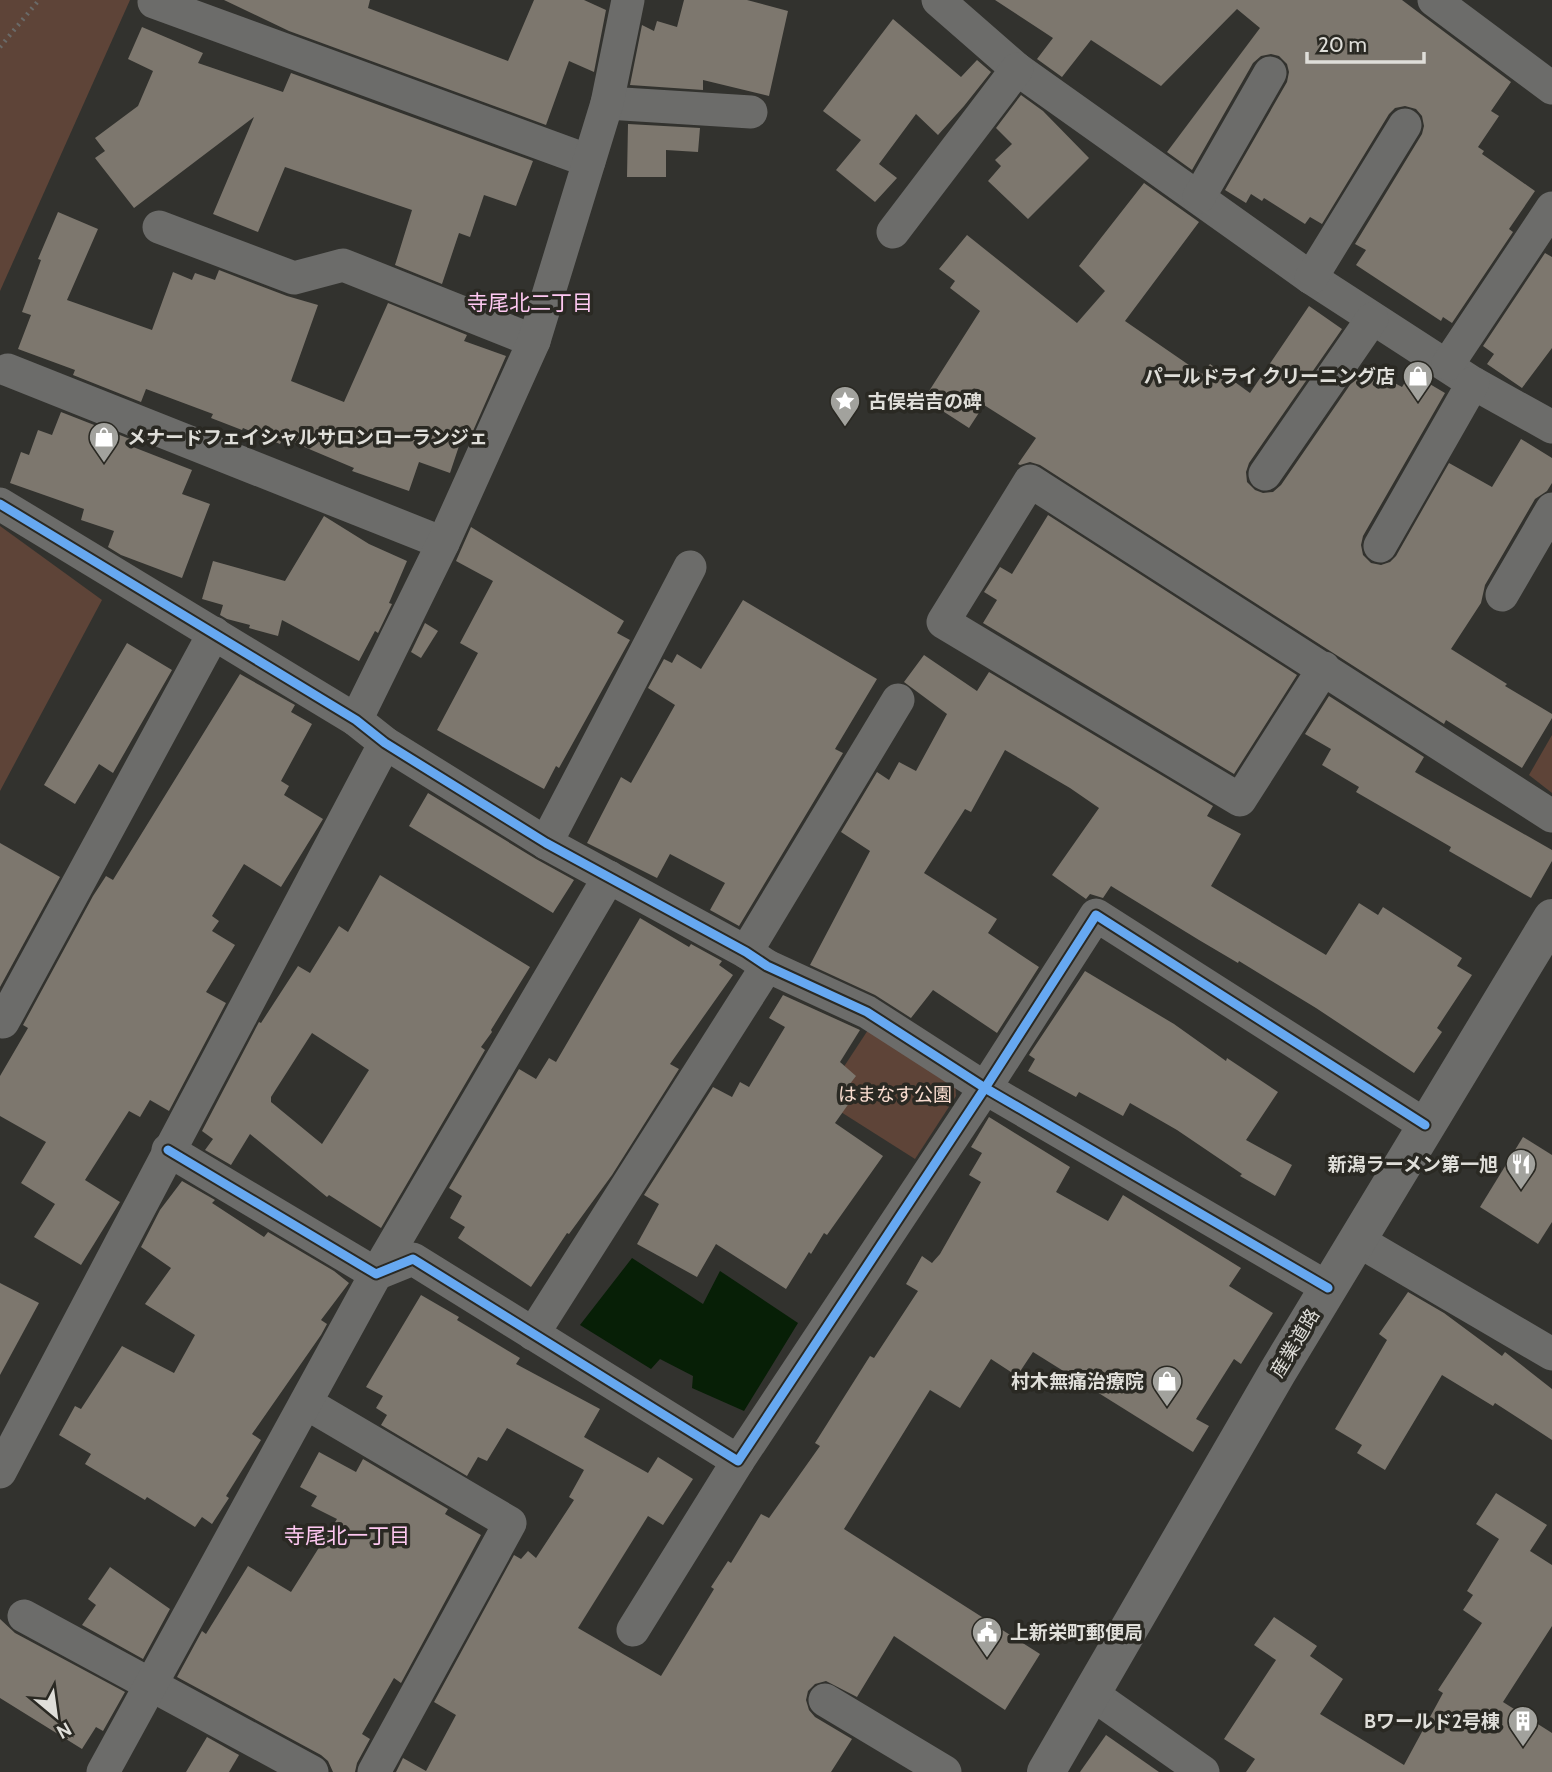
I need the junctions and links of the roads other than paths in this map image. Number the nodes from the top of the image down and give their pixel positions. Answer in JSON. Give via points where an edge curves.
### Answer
{"nodes":[{"id":1,"x":628,"y":0,"type":"edge"},
{"id":2,"x":1434,"y":0,"type":"edge"},
{"id":3,"x":154,"y":2,"type":"dead end"},
{"id":4,"x":944,"y":2,"type":"edge"},
{"id":5,"x":1017,"y":69,"type":"junction"},
{"id":6,"x":1270,"y":73,"type":"dead end"},
{"id":7,"x":1552,"y":88,"type":"edge"},
{"id":8,"x":607,"y":103,"type":"junction"},
{"id":9,"x":751,"y":112,"type":"dead end"},
{"id":10,"x":1405,"y":125,"type":"dead end"},
{"id":11,"x":589,"y":161,"type":"junction"},
{"id":12,"x":1199,"y":197,"type":"junction"},
{"id":13,"x":1552,"y":208,"type":"edge"},
{"id":14,"x":159,"y":227,"type":"dead end"},
{"id":15,"x":893,"y":232,"type":"dead end"},
{"id":16,"x":1311,"y":278,"type":"junction"},
{"id":17,"x":1372,"y":318,"type":"junction"},
{"id":18,"x":534,"y":341,"type":"junction"},
{"id":19,"x":8,"y":370,"type":"dead end"},
{"id":20,"x":1460,"y":374,"type":"junction"},
{"id":21,"x":1552,"y":428,"type":"edge"},
{"id":22,"x":1265,"y":474,"type":"dead end"},
{"id":23,"x":0,"y":504,"type":"edge"},
{"id":24,"x":1552,"y":509,"type":"edge"},
{"id":25,"x":443,"y":542,"type":"junction"},
{"id":26,"x":1380,"y":546,"type":"dead end"},
{"id":27,"x":690,"y":567,"type":"dead end"},
{"id":28,"x":1502,"y":595,"type":"dead end"},
{"id":29,"x":214,"y":633,"type":"junction"},
{"id":30,"x":1324,"y":668,"type":"junction"},
{"id":31,"x":898,"y":700,"type":"dead end"},
{"id":32,"x":356,"y":720,"type":"junction"},
{"id":33,"x":385,"y":743,"type":"junction"},
{"id":34,"x":1552,"y":816,"type":"edge"},
{"id":35,"x":545,"y":843,"type":"junction"},
{"id":36,"x":609,"y":877,"type":"junction"},
{"id":37,"x":1552,"y":918,"type":"edge"},
{"id":38,"x":756,"y":959,"type":"junction"},
{"id":39,"x":3,"y":1022,"type":"dead end"},
{"id":40,"x":985,"y":1087,"type":"junction"},
{"id":41,"x":1425,"y":1125,"type":"junction"},
{"id":42,"x":169,"y":1150,"type":"junction"},
{"id":43,"x":1357,"y":1240,"type":"junction"},
{"id":44,"x":376,"y":1274,"type":"junction"},
{"id":45,"x":1328,"y":1288,"type":"junction"},
{"id":46,"x":533,"y":1334,"type":"junction"},
{"id":47,"x":1552,"y":1354,"type":"edge"},
{"id":48,"x":306,"y":1403,"type":"junction"},
{"id":49,"x":738,"y":1461,"type":"junction"},
{"id":50,"x":0,"y":1472,"type":"edge"},
{"id":51,"x":24,"y":1616,"type":"dead end"},
{"id":52,"x":633,"y":1630,"type":"dead end"},
{"id":53,"x":151,"y":1685,"type":"junction"},
{"id":54,"x":1092,"y":1694,"type":"junction"},
{"id":55,"x":825,"y":1700,"type":"dead end"},
{"id":56,"x":103,"y":1772,"type":"edge"},
{"id":57,"x":312,"y":1772,"type":"edge"},
{"id":58,"x":374,"y":1772,"type":"edge"},
{"id":59,"x":945,"y":1772,"type":"edge"},
{"id":60,"x":1046,"y":1772,"type":"edge"},
{"id":61,"x":1203,"y":1772,"type":"edge"}],
"edges":[{"from":1,"to":8,"type":"street"},
{"from":2,"to":7,"type":"street"},
{"from":3,"to":11,"type":"street"},
{"from":4,"to":5,"type":"street"},
{"from":5,"to":12,"type":"street"},
{"from":5,"to":15,"type":"street"},
{"from":6,"to":12,"type":"street"},
{"from":8,"to":9,"type":"street"},
{"from":8,"to":11,"type":"street"},
{"from":10,"to":16,"type":"street"},
{"from":11,"to":18,"type":"street"},
{"from":12,"to":16,"type":"street"},
{"from":13,"to":20,"type":"street"},
{"from":14,"to":18,"type":"street","via":[[294,278],[343,265]]},
{"from":16,"to":17,"type":"street"},
{"from":17,"to":20,"type":"street"},
{"from":17,"to":22,"type":"street"},
{"from":18,"to":25,"type":"street"},
{"from":19,"to":25,"type":"street"},
{"from":20,"to":21,"type":"street"},
{"from":20,"to":26,"type":"street"},
{"from":23,"to":29,"type":"street"},
{"from":24,"to":28,"type":"street"},
{"from":25,"to":32,"type":"street"},
{"from":27,"to":35,"type":"street"},
{"from":29,"to":32,"type":"street"},
{"from":29,"to":39,"type":"street"},
{"from":30,"to":30,"type":"street","via":[[1030,481],[943,622],[1241,800]]},
{"from":30,"to":34,"type":"street"},
{"from":31,"to":38,"type":"street"},
{"from":32,"to":33,"type":"street"},
{"from":33,"to":35,"type":"street"},
{"from":33,"to":42,"type":"street"},
{"from":35,"to":36,"type":"street"},
{"from":36,"to":38,"type":"street"},
{"from":36,"to":44,"type":"street"},
{"from":37,"to":41,"type":"street","name":"産業道路"},
{"from":38,"to":40,"type":"street","via":[[867,1012]]},
{"from":38,"to":46,"type":"street"},
{"from":40,"to":41,"type":"street","via":[[1096,915]]},
{"from":40,"to":45,"type":"street"},
{"from":40,"to":49,"type":"street"},
{"from":41,"to":43,"type":"street","name":"産業道路"},
{"from":42,"to":44,"type":"street"},
{"from":42,"to":50,"type":"street"},
{"from":43,"to":45,"type":"street","name":"産業道路"},
{"from":43,"to":47,"type":"street"},
{"from":44,"to":46,"type":"street","via":[[413,1259]]},
{"from":44,"to":48,"type":"street"},
{"from":45,"to":54,"type":"street","name":"産業道路"},
{"from":46,"to":49,"type":"street"},
{"from":48,"to":53,"type":"street"},
{"from":48,"to":58,"type":"street","via":[[510,1523]]},
{"from":49,"to":52,"type":"street"},
{"from":51,"to":53,"type":"street"},
{"from":53,"to":56,"type":"street"},
{"from":53,"to":57,"type":"street"},
{"from":54,"to":60,"type":"street","name":"産業道路"},
{"from":54,"to":61,"type":"street"},
{"from":55,"to":59,"type":"street"}]}
